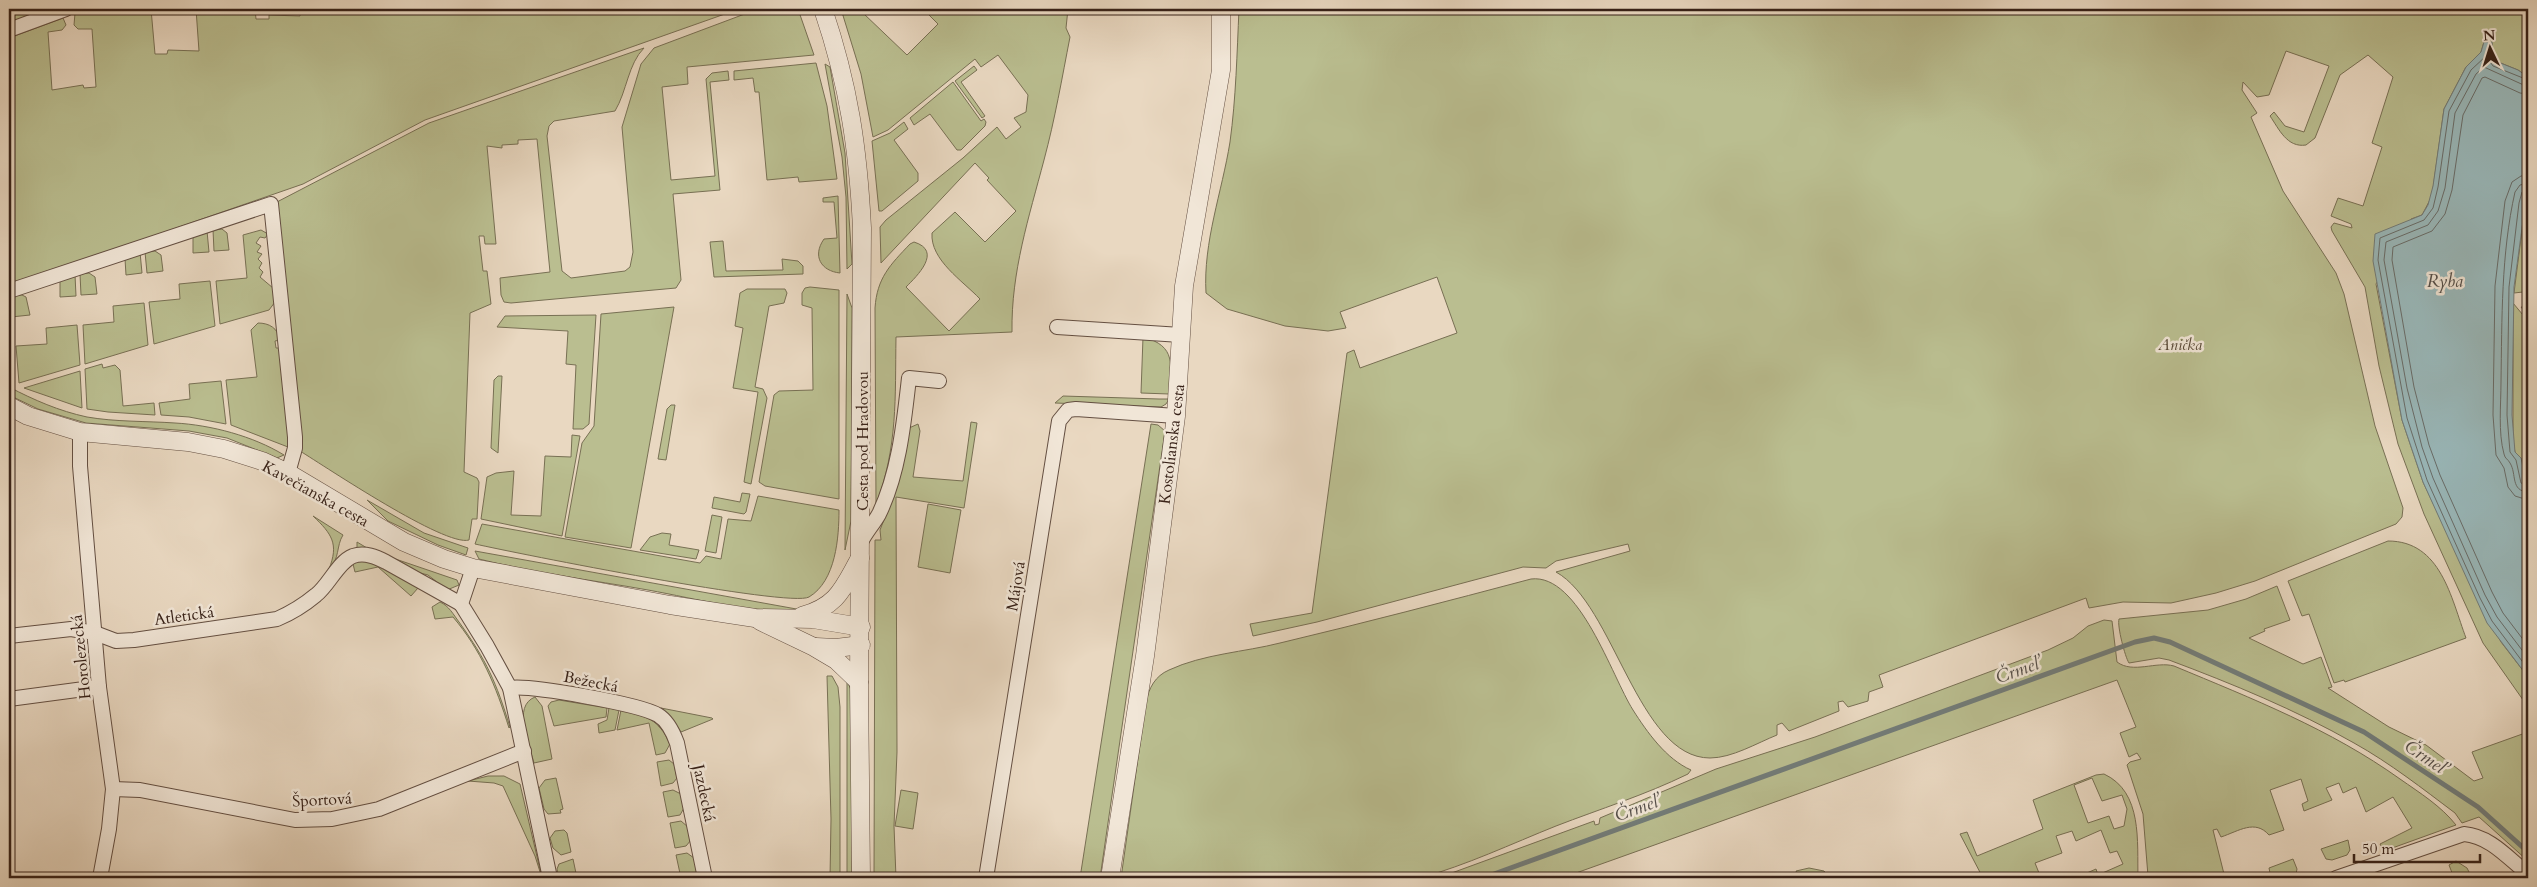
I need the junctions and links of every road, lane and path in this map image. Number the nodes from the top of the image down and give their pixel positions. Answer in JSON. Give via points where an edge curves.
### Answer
{"nodes":[{"id":1,"x":66,"y":9,"type":"edge"},
{"id":2,"x":823,"y":9,"type":"edge"},
{"id":3,"x":1222,"y":9,"type":"edge"},
{"id":4,"x":9,"y":30,"type":"edge"},
{"id":5,"x":9,"y":291,"type":"edge"},
{"id":6,"x":1057,"y":327,"type":"dead end"},
{"id":7,"x":1182,"y":334,"type":"junction"},
{"id":8,"x":939,"y":381,"type":"dead end"},
{"id":9,"x":9,"y":406,"type":"edge"},
{"id":10,"x":1176,"y":416,"type":"junction"},
{"id":11,"x":80,"y":432,"type":"junction"},
{"id":12,"x":288,"y":473,"type":"junction"},
{"id":13,"x":862,"y":547,"type":"junction"},
{"id":14,"x":472,"y":568,"type":"junction"},
{"id":15,"x":461,"y":604,"type":"junction"},
{"id":16,"x":755,"y":618,"type":"junction"},
{"id":17,"x":789,"y":619,"type":"junction"},
{"id":18,"x":861,"y":627,"type":"junction"},
{"id":19,"x":94,"y":633,"type":"junction"},
{"id":20,"x":9,"y":636,"type":"edge"},
{"id":21,"x":861,"y":645,"type":"junction"},
{"id":22,"x":814,"y":646,"type":"junction"},
{"id":23,"x":859,"y":682,"type":"junction"},
{"id":24,"x":99,"y":687,"type":"junction"},
{"id":25,"x":510,"y":688,"type":"junction"},
{"id":26,"x":9,"y":699,"type":"edge"},
{"id":27,"x":662,"y":718,"type":"joint"},
{"id":28,"x":524,"y":751,"type":"junction"},
{"id":29,"x":113,"y":789,"type":"junction"},
{"id":30,"x":2528,"y":874,"type":"edge"},
{"id":31,"x":100,"y":878,"type":"edge"},
{"id":32,"x":550,"y":878,"type":"edge"},
{"id":33,"x":705,"y":878,"type":"edge"},
{"id":34,"x":861,"y":878,"type":"edge"},
{"id":35,"x":986,"y":878,"type":"edge"},
{"id":36,"x":1110,"y":878,"type":"edge"},
{"id":37,"x":2336,"y":878,"type":"edge"}],
"edges":[{"from":1,"to":4,"type":"street"},
{"from":2,"to":13,"type":"street","name":"Cesta pod Hradovou","via":[[838,54],[858,162],[862,228]]},
{"from":3,"to":7,"type":"street","name":"Kostolianska cesta","via":[[1221,70],[1187,262]]},
{"from":5,"to":12,"type":"street","via":[[271,204],[295,437]]},
{"from":6,"to":7,"type":"street"},
{"from":7,"to":10,"type":"street","name":"Kostolianska cesta"},
{"from":8,"to":13,"type":"street","via":[[909,378],[894,470],[879,515]]},
{"from":9,"to":11,"type":"street","name":"Kavečianska cesta","via":[[28,416]]},
{"from":10,"to":35,"type":"street","name":"Májová","via":[[1076,409],[1068,410],[1060,420]]},
{"from":10,"to":36,"type":"street","name":"Kostolianska cesta","via":[[1145,656]]},
{"from":11,"to":12,"type":"street","name":"Kavečianska cesta","via":[[188,442],[224,449]]},
{"from":11,"to":19,"type":"street","name":"Horolezecká"},
{"from":12,"to":14,"type":"street","name":"Kavečianska cesta","via":[[404,542]]},
{"from":13,"to":17,"type":"street","name":"Kavečianska cesta","via":[[834,601],[818,611]]},
{"from":13,"to":18,"type":"street","name":"Cesta pod Hradovou"},
{"from":14,"to":15,"type":"street"},
{"from":14,"to":16,"type":"street","name":"Kavečianska cesta"},
{"from":15,"to":19,"type":"street","name":"Atletická","via":[[374,556],[356,556],[344,562],[317,595],[277,619],[134,640],[116,641]]},
{"from":15,"to":25,"type":"street"},
{"from":16,"to":17,"type":"street","name":"Kavečianska cesta"},
{"from":16,"to":22,"type":"street","name":"Kavečianska cesta"},
{"from":17,"to":18,"type":"street","name":"Kavečianska cesta"},
{"from":18,"to":21,"type":"street","name":"Cesta pod Hradovou"},
{"from":19,"to":20,"type":"street","name":"Atletická","via":[[71,629]]},
{"from":19,"to":24,"type":"street","name":"Horolezecká"},
{"from":21,"to":22,"type":"street","name":"Kavečianska cesta"},
{"from":21,"to":23,"type":"street","name":"Cesta pod Hradovou"},
{"from":22,"to":23,"type":"street","name":"Kavečianska cesta","via":[[836,660]]},
{"from":23,"to":34,"type":"street","name":"Cesta pod Hradovou"},
{"from":24,"to":26,"type":"street"},
{"from":24,"to":29,"type":"street","name":"Horolezecká"},
{"from":25,"to":27,"type":"street","name":"Bežecká","via":[[528,687],[618,704],[647,710]]},
{"from":25,"to":28,"type":"street"},
{"from":27,"to":33,"type":"street","name":"Jazdecká","via":[[670,726],[677,743]]},
{"from":28,"to":29,"type":"street","name":"Športová","via":[[379,809],[332,818],[295,820],[140,790]]},
{"from":28,"to":32,"type":"street"},
{"from":29,"to":31,"type":"street","name":"Horolezecká"},
{"from":30,"to":37,"type":"street","via":[[2488,841],[2464,834]]}]}
